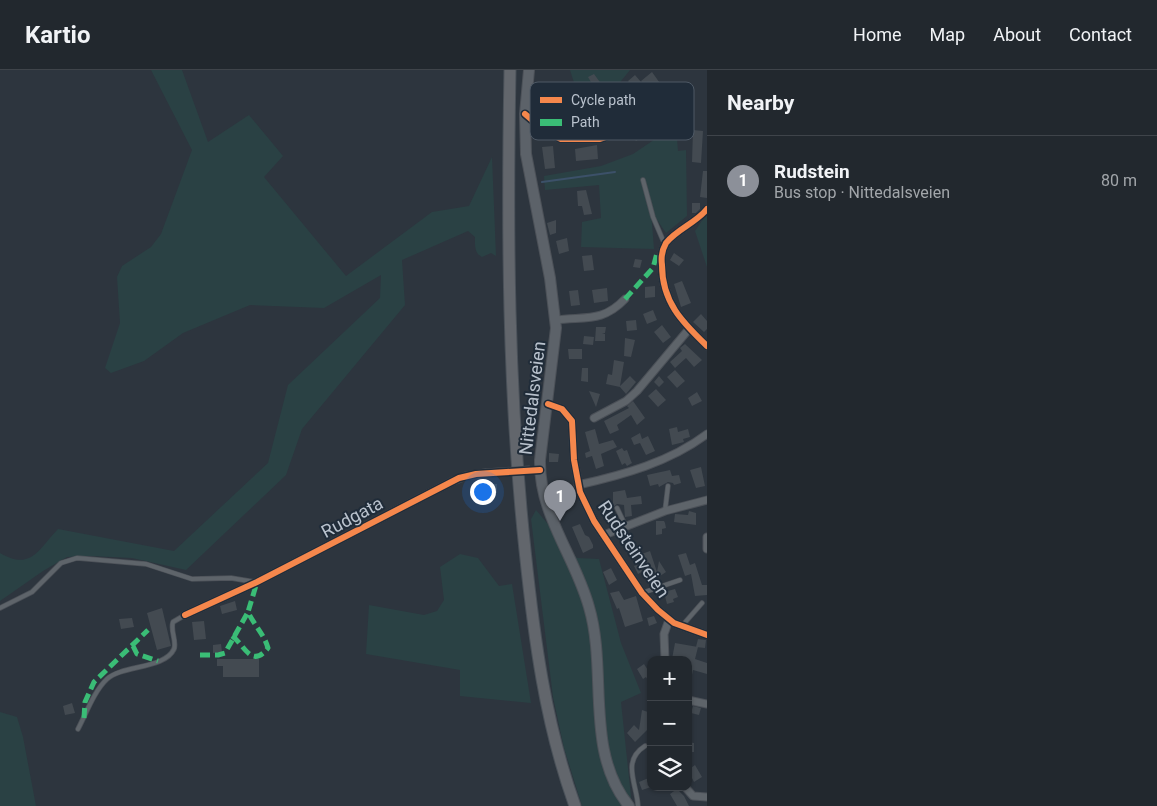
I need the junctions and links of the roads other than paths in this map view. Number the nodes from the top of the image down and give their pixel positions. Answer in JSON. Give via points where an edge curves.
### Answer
{"nodes":[{"id":1,"x":504,"y":70,"type":"edge"},
{"id":2,"x":510,"y":70,"type":"edge"},
{"id":3,"x":529,"y":70,"type":"edge"},
{"id":4,"x":525,"y":114,"type":"junction"},
{"id":5,"x":530,"y":118,"type":"edge"},
{"id":6,"x":643,"y":180,"type":"dead end"},
{"id":7,"x":707,"y":209,"type":"edge"},
{"id":8,"x":665,"y":245,"type":"junction"},
{"id":9,"x":625,"y":299,"type":"dead end"},
{"id":10,"x":555,"y":320,"type":"junction"},
{"id":11,"x":689,"y":329,"type":"junction"},
{"id":12,"x":707,"y":346,"type":"edge"},
{"id":13,"x":548,"y":404,"type":"junction"},
{"id":14,"x":594,"y":418,"type":"dead end"},
{"id":15,"x":707,"y":434,"type":"edge"},
{"id":16,"x":535,"y":470,"type":"junction"},
{"id":17,"x":578,"y":485,"type":"junction"},
{"id":18,"x":668,"y":486,"type":"dead end"},
{"id":19,"x":707,"y":500,"type":"edge"},
{"id":20,"x":617,"y":508,"type":"dead end"},
{"id":21,"x":665,"y":511,"type":"junction"},
{"id":22,"x":626,"y":527,"type":"junction"},
{"id":23,"x":604,"y":535,"type":"junction"},
{"id":24,"x":707,"y":537,"type":"edge"},
{"id":25,"x":707,"y":549,"type":"edge"},
{"id":26,"x":680,"y":580,"type":"dead end"},
{"id":27,"x":257,"y":582,"type":"junction"},
{"id":28,"x":642,"y":593,"type":"junction"},
{"id":29,"x":702,"y":603,"type":"dead end"},
{"id":30,"x":0,"y":608,"type":"edge"},
{"id":31,"x":185,"y":615,"type":"joint"},
{"id":32,"x":669,"y":620,"type":"junction"},
{"id":33,"x":681,"y":627,"type":"junction"},
{"id":34,"x":707,"y":634,"type":"edge"},
{"id":35,"x":666,"y":656,"type":"edge"},
{"id":36,"x":692,"y":701,"type":"edge"},
{"id":37,"x":707,"y":704,"type":"edge"},
{"id":38,"x":78,"y":729,"type":"dead end"},
{"id":39,"x":645,"y":746,"type":"dead end"},
{"id":40,"x":689,"y":791,"type":"edge"},
{"id":41,"x":707,"y":796,"type":"edge"},
{"id":42,"x":568,"y":806,"type":"edge"},
{"id":43,"x":575,"y":806,"type":"edge"},
{"id":44,"x":629,"y":806,"type":"edge"},
{"id":45,"x":638,"y":806,"type":"edge"}],
"edges":[{"from":1,"to":42,"type":"highway","via":[[502,271],[512,483],[538,693],[551,753]]},
{"from":2,"to":43,"type":"highway","via":[[508,271],[518,484],[540,670],[557,751]]},
{"from":3,"to":4,"type":"main road","name":"Nittedalsveien"},
{"from":4,"to":5,"type":"street"},
{"from":4,"to":10,"type":"main road","name":"Nittedalsveien","via":[[527,164]]},
{"from":6,"to":8,"type":"lane"},
{"from":7,"to":8,"type":"street"},
{"from":8,"to":11,"type":"street","via":[[661,256],[665,293]]},
{"from":9,"to":10,"type":"street","via":[[603,316]]},
{"from":10,"to":13,"type":"main road","name":"Nittedalsveien"},
{"from":11,"to":12,"type":"street"},
{"from":11,"to":14,"type":"street","via":[[638,391]]},
{"from":13,"to":16,"type":"main road","name":"Nittedalsveien"},
{"from":13,"to":17,"type":"street","name":"Rudsteinveien","via":[[562,409],[572,421]]},
{"from":15,"to":17,"type":"street","name":"Rudsteinveien","via":[[667,458]]},
{"from":16,"to":27,"type":"street","name":"Rudgata","bridge":true,"via":[[485,473],[453,481]]},
{"from":16,"to":44,"type":"main road","name":"Nittedalsveien","via":[[548,511],[589,606],[595,636],[605,754],[615,784]]},
{"from":17,"to":23,"type":"street","name":"Rudsteinveien"},
{"from":18,"to":21,"type":"lane"},
{"from":19,"to":21,"type":"street"},
{"from":20,"to":22,"type":"lane"},
{"from":21,"to":22,"type":"street"},
{"from":22,"to":23,"type":"street"},
{"from":23,"to":28,"type":"street","name":"Rudsteinveien"},
{"from":24,"to":25,"type":"street"},
{"from":26,"to":28,"type":"lane"},
{"from":27,"to":30,"type":"lane","via":[[240,578],[192,579],[146,564],[71,559],[55,567],[32,592]]},
{"from":27,"to":31,"type":"street","name":"Rudgata"},
{"from":28,"to":32,"type":"street","name":"Rudsteinveien"},
{"from":29,"to":33,"type":"lane"},
{"from":31,"to":38,"type":"lane","via":[[173,622],[175,646],[172,652],[148,665],[116,673],[107,679]]},
{"from":32,"to":33,"type":"street","name":"Rudsteinveien"},
{"from":32,"to":35,"type":"street","name":"Rudsteinveien","via":[[664,634]]},
{"from":33,"to":34,"type":"street","name":"Rudsteinveien"},
{"from":36,"to":37,"type":"street"},
{"from":39,"to":45,"type":"lane","via":[[632,759]]},
{"from":40,"to":41,"type":"street","via":[[693,796]]}]}
